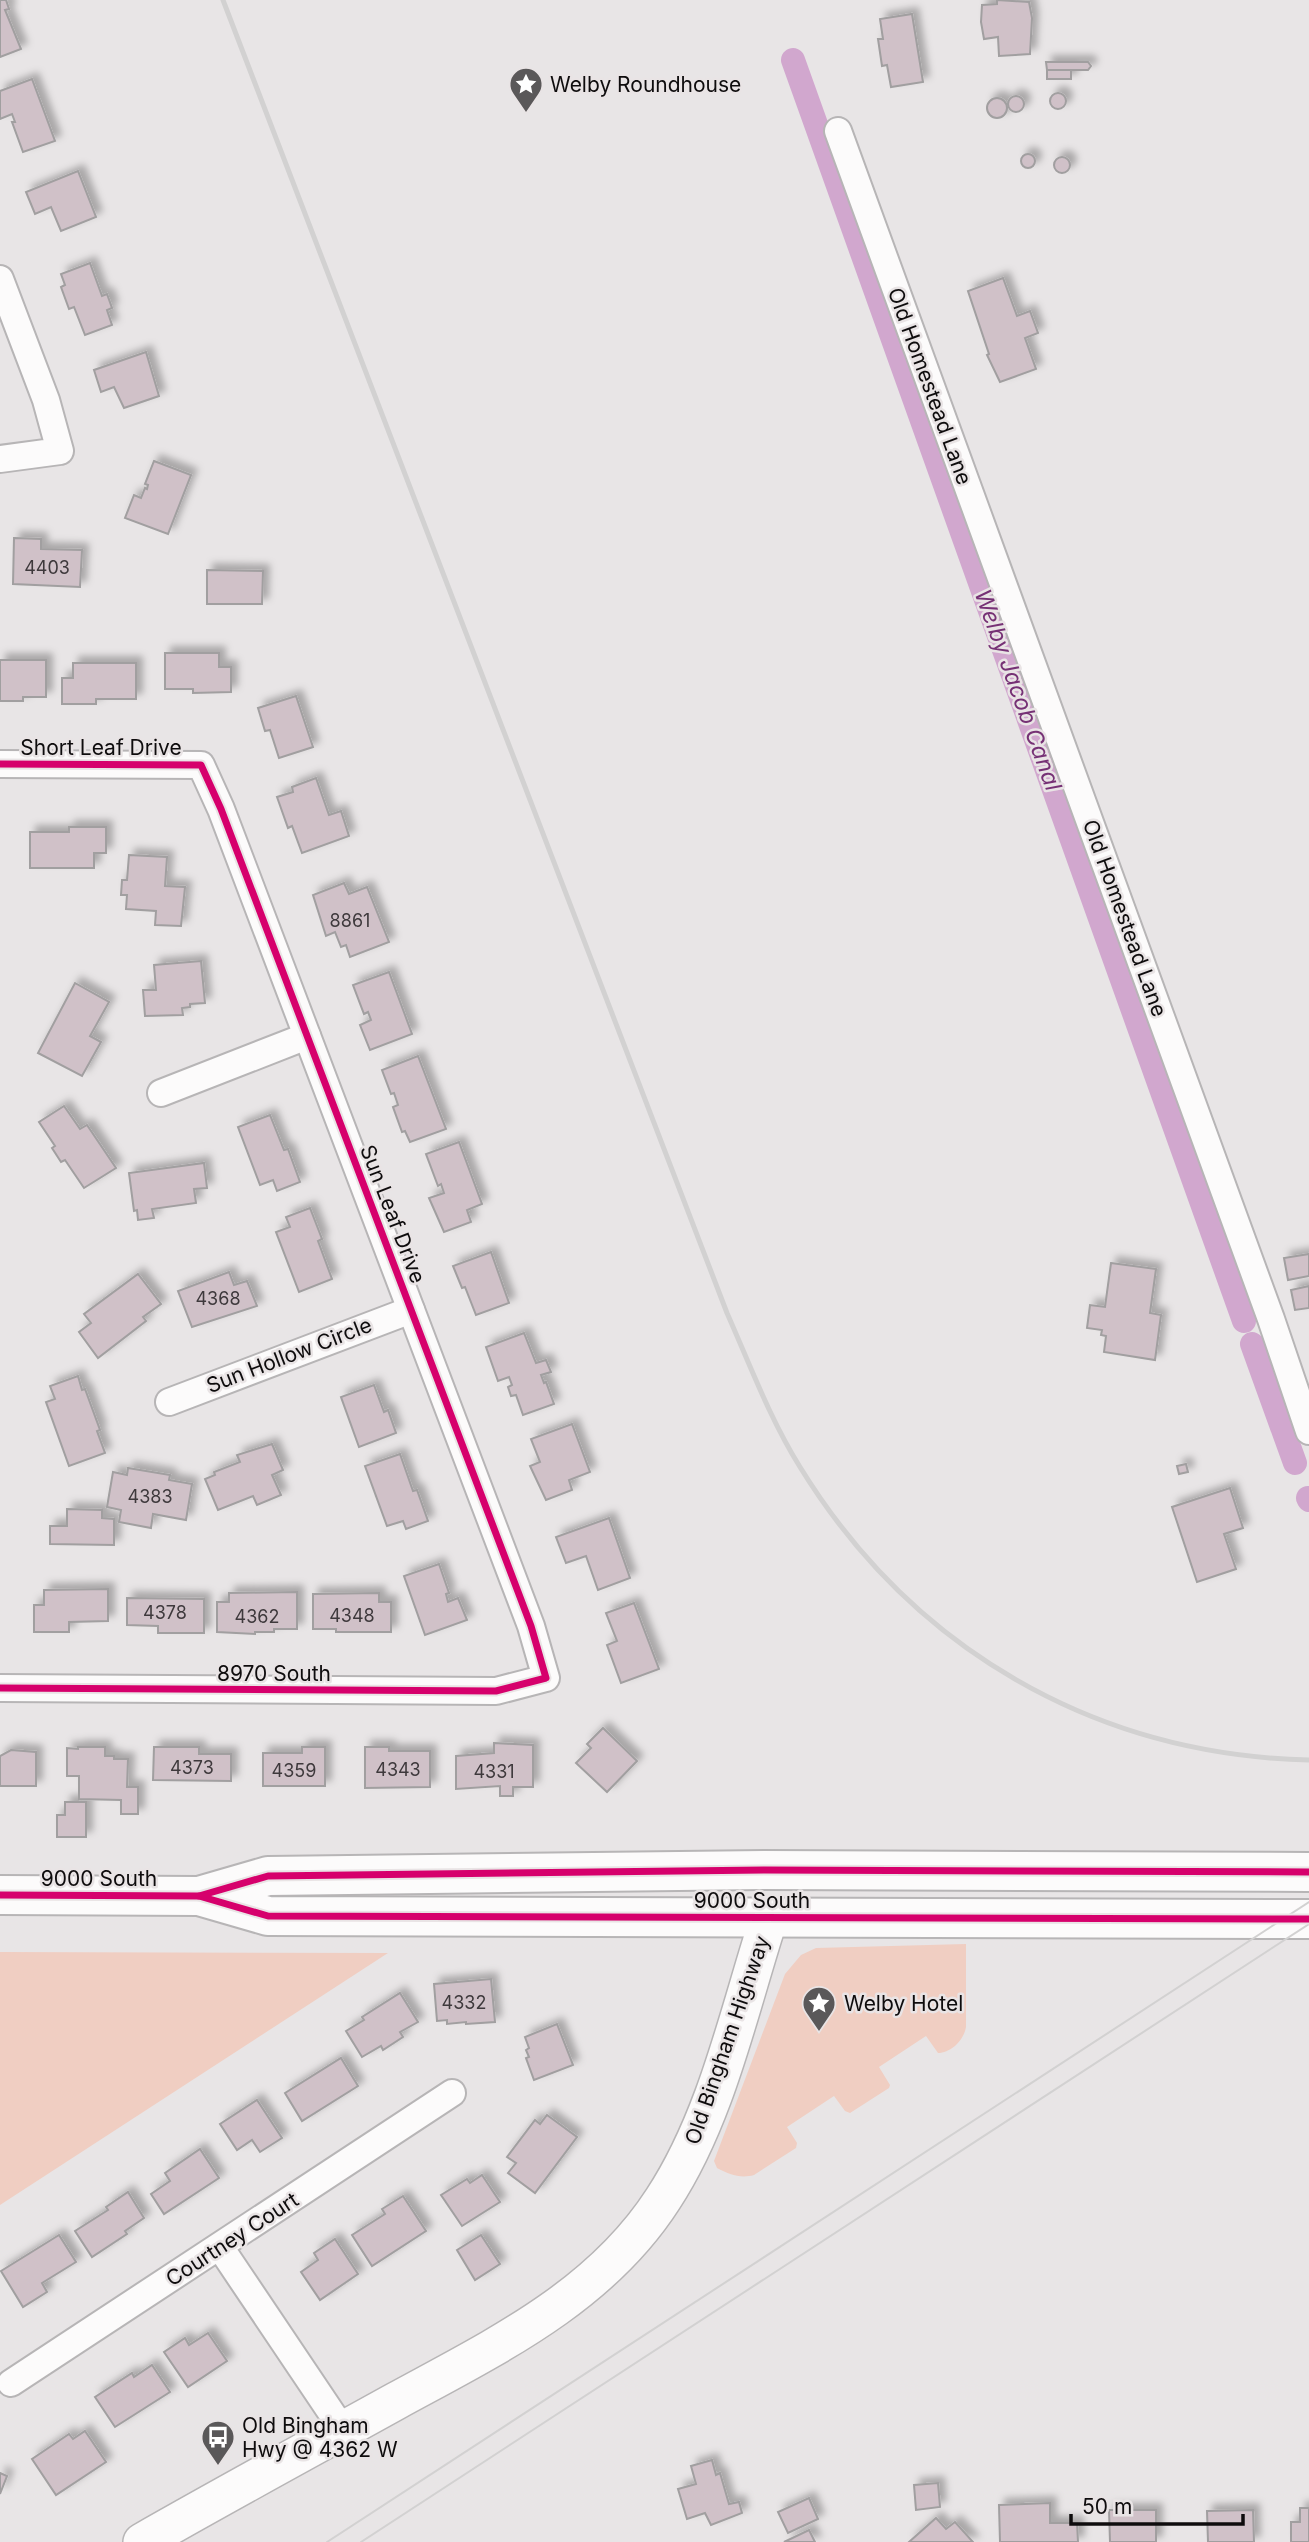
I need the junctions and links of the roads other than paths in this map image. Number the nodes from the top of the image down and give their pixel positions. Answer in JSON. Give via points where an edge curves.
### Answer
{"nodes":[{"id":1,"x":838,"y":131,"type":"dead end"},
{"id":2,"x":0,"y":279,"type":"edge"},
{"id":3,"x":0,"y":459,"type":"edge"},
{"id":4,"x":0,"y":764,"type":"edge"},
{"id":5,"x":201,"y":765,"type":"joint"},
{"id":6,"x":307,"y":1036,"type":"junction"},
{"id":7,"x":161,"y":1093,"type":"dead end"},
{"id":8,"x":411,"y":1310,"type":"junction"},
{"id":9,"x":169,"y":1402,"type":"dead end"},
{"id":10,"x":1309,"y":1431,"type":"edge"},
{"id":11,"x":546,"y":1678,"type":"joint"},
{"id":12,"x":0,"y":1688,"type":"edge"},
{"id":13,"x":1262,"y":1871,"type":"junction"},
{"id":14,"x":1309,"y":1872,"type":"edge"},
{"id":15,"x":0,"y":1895,"type":"edge"},
{"id":16,"x":199,"y":1896,"type":"junction"},
{"id":17,"x":769,"y":1918,"type":"junction"},
{"id":18,"x":1309,"y":1919,"type":"edge"},
{"id":19,"x":452,"y":2093,"type":"dead end"},
{"id":20,"x":220,"y":2247,"type":"junction"},
{"id":21,"x":12,"y":2383,"type":"dead end"},
{"id":22,"x":343,"y":2430,"type":"junction"},
{"id":23,"x":142,"y":2542,"type":"edge"}],
"edges":[{"from":1,"to":10,"type":"street","name":"Old Homestead Lane"},
{"from":2,"to":3,"type":"street","via":[[46,400],[60,451]]},
{"from":4,"to":5,"type":"street","name":"Short Leaf Drive"},
{"from":5,"to":6,"type":"street","name":"Sun Leaf Drive"},
{"from":6,"to":7,"type":"street"},
{"from":6,"to":8,"type":"street","name":"Sun Leaf Drive"},
{"from":8,"to":9,"type":"street","name":"Sun Hollow Circle"},
{"from":8,"to":11,"type":"street","name":"Sun Leaf Drive","via":[[531,1626]]},
{"from":11,"to":12,"type":"street","name":"8970 South","via":[[496,1691]]},
{"from":13,"to":14,"type":"main road","name":"9000 South"},
{"from":13,"to":16,"type":"main road","name":"9000 South","via":[[764,1870],[268,1876]]},
{"from":13,"to":17,"type":"main road","via":[[1169,1890],[1084,1895],[790,1897],[780,1901]]},
{"from":15,"to":16,"type":"main road","name":"9000 South"},
{"from":16,"to":17,"type":"main road","name":"9000 South","via":[[268,1916]]},
{"from":17,"to":18,"type":"main road","name":"9000 South"},
{"from":17,"to":22,"type":"main road","name":"Old Bingham Highway","via":[[698,2131],[681,2169],[642,2229],[597,2276],[546,2316]]},
{"from":19,"to":20,"type":"street","name":"Courtney Court"},
{"from":20,"to":21,"type":"street","name":"Courtney Court"},
{"from":20,"to":22,"type":"street"},
{"from":22,"to":23,"type":"main road","name":"Old Bingham Highway"}]}
